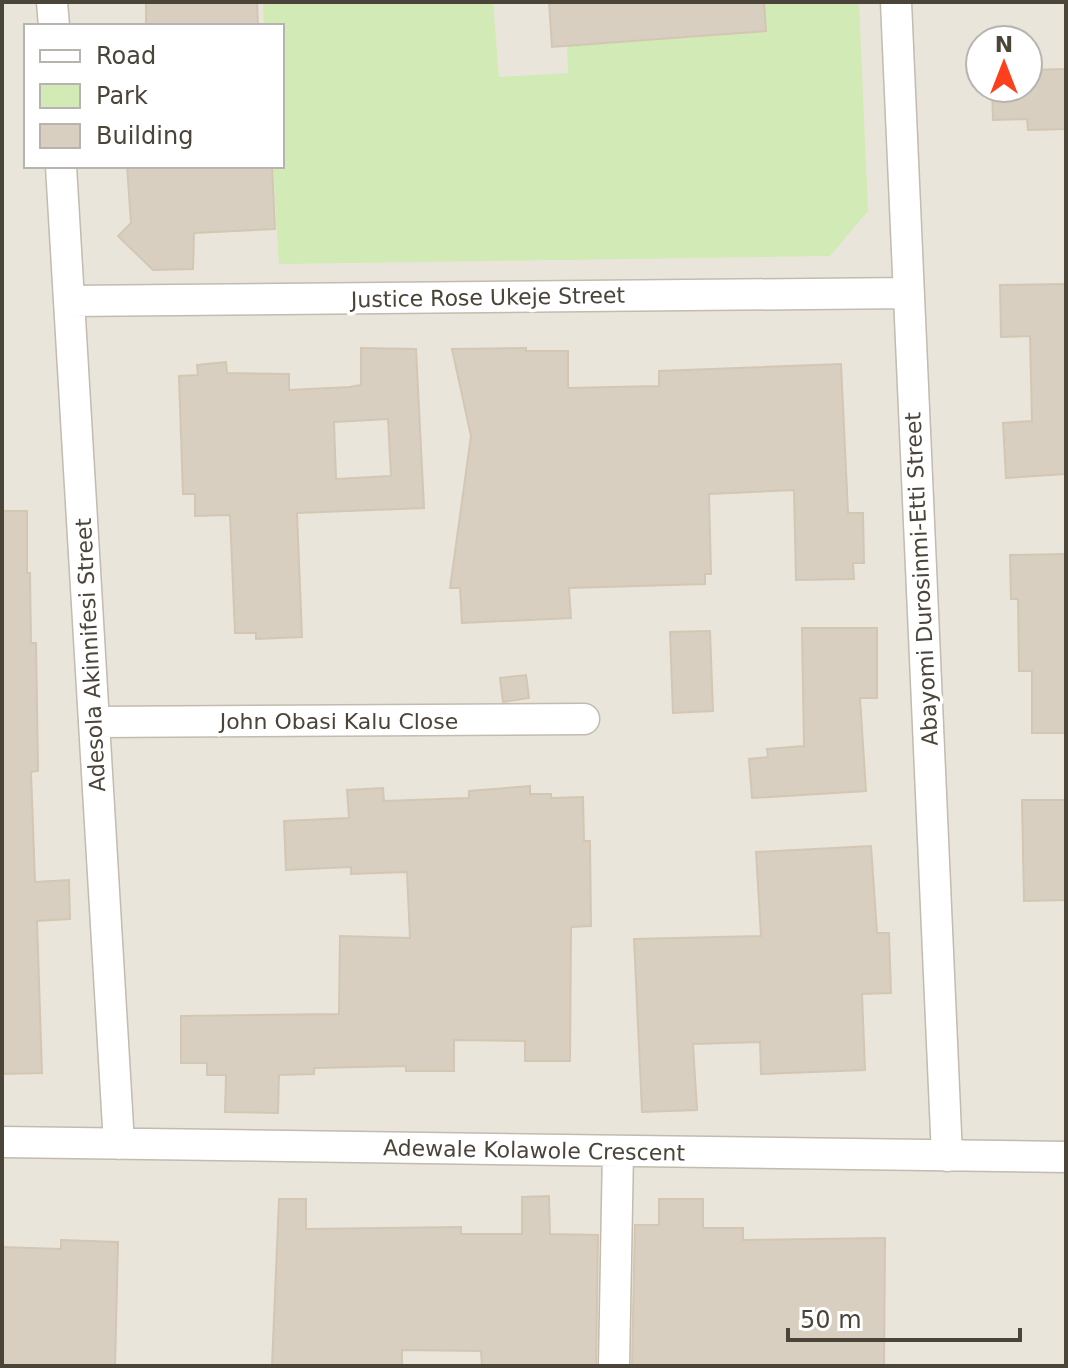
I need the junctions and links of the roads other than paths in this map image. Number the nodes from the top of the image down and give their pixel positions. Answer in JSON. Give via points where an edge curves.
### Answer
{"nodes":[{"id":1,"x":52,"y":2,"type":"edge"},
{"id":2,"x":896,"y":2,"type":"edge"},
{"id":3,"x":54,"y":24,"type":"edge"},
{"id":4,"x":61,"y":168,"type":"edge"},
{"id":5,"x":908,"y":293,"type":"junction"},
{"id":6,"x":69,"y":301,"type":"junction"},
{"id":7,"x":584,"y":719,"type":"dead end"},
{"id":8,"x":94,"y":722,"type":"junction"},
{"id":9,"x":2,"y":1142,"type":"edge"},
{"id":10,"x":119,"y":1144,"type":"junction"},
{"id":11,"x":618,"y":1151,"type":"junction"},
{"id":12,"x":947,"y":1156,"type":"junction"},
{"id":13,"x":1066,"y":1157,"type":"edge"},
{"id":14,"x":614,"y":1366,"type":"edge"}],
"edges":[{"from":1,"to":3,"type":"street"},
{"from":2,"to":5,"type":"street","name":"Abayomi Durosinmi-Etti Street"},
{"from":4,"to":6,"type":"street","name":"Adesola Akinnifesi Street"},
{"from":5,"to":6,"type":"street","name":"Justice Rose Ukeje Street"},
{"from":5,"to":12,"type":"street","name":"Abayomi Durosinmi-Etti Street"},
{"from":6,"to":8,"type":"street","name":"Adesola Akinnifesi Street"},
{"from":7,"to":8,"type":"street","name":"John Obasi Kalu Close"},
{"from":8,"to":10,"type":"street","name":"Adesola Akinnifesi Street"},
{"from":9,"to":10,"type":"street","name":"Adewale Kolawole Crescent"},
{"from":10,"to":11,"type":"street","name":"Adewale Kolawole Crescent"},
{"from":11,"to":12,"type":"street","name":"Adewale Kolawole Crescent"},
{"from":11,"to":14,"type":"street"},
{"from":12,"to":13,"type":"street","name":"Adewale Kolawole Crescent"}]}
